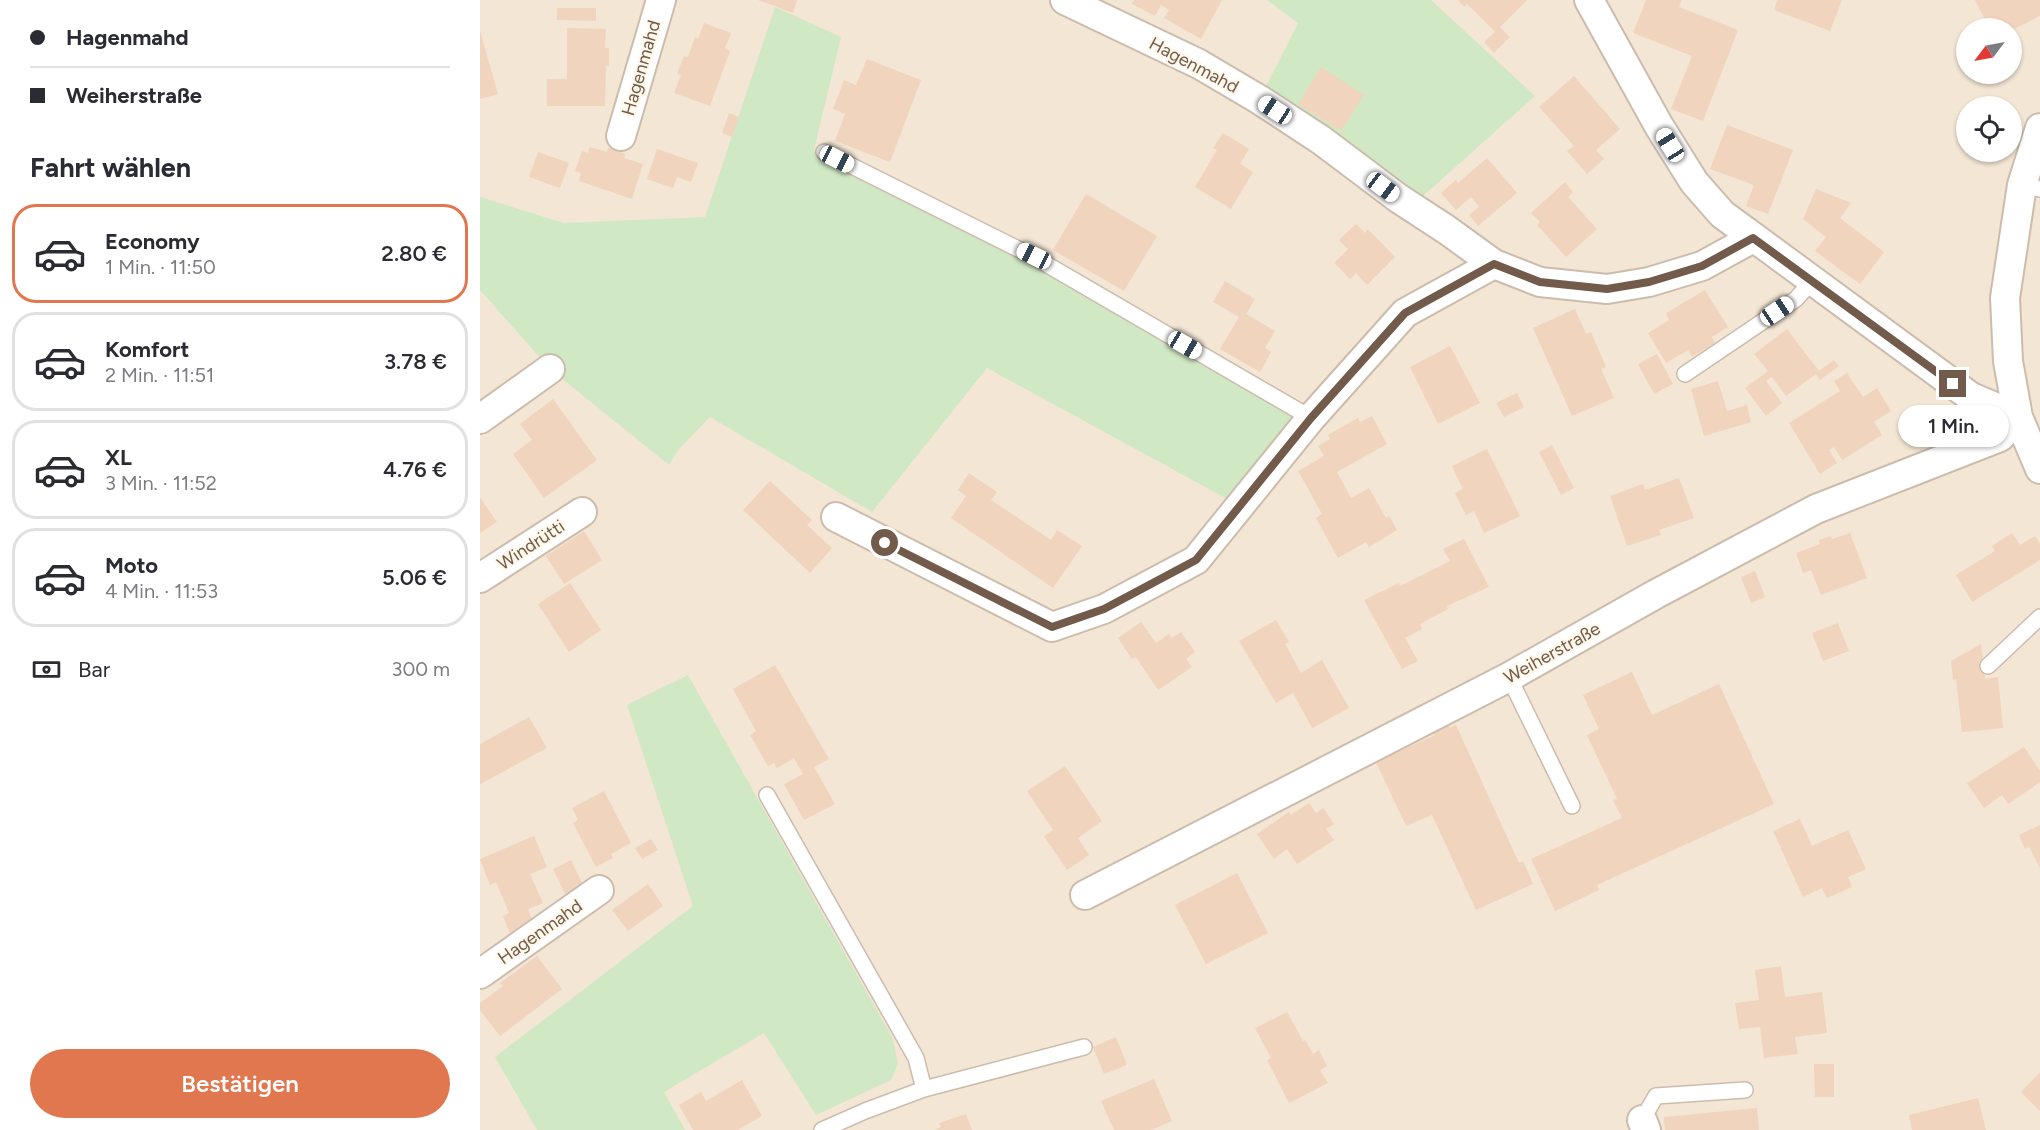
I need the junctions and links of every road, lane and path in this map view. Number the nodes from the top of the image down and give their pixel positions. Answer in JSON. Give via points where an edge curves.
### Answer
{"nodes":[{"id":1,"x":661,"y":0,"type":"edge"},
{"id":2,"x":1065,"y":0,"type":"edge"},
{"id":3,"x":1589,"y":0,"type":"edge"},
{"id":4,"x":2040,"y":128,"type":"edge"},
{"id":5,"x":621,"y":136,"type":"dead end"},
{"id":6,"x":824,"y":152,"type":"dead end"},
{"id":7,"x":2031,"y":187,"type":"edge"},
{"id":8,"x":1753,"y":238,"type":"junction"},
{"id":9,"x":1494,"y":264,"type":"junction"},
{"id":10,"x":1813,"y":280,"type":"junction"},
{"id":11,"x":550,"y":369,"type":"dead end"},
{"id":12,"x":1686,"y":374,"type":"dead end"},
{"id":13,"x":2018,"y":417,"type":"junction"},
{"id":14,"x":1311,"y":418,"type":"junction"},
{"id":15,"x":480,"y":419,"type":"edge"},
{"id":16,"x":2040,"y":469,"type":"edge"},
{"id":17,"x":582,"y":512,"type":"dead end"},
{"id":18,"x":836,"y":517,"type":"dead end"},
{"id":19,"x":480,"y":578,"type":"edge"},
{"id":20,"x":2040,"y":617,"type":"edge"},
{"id":21,"x":1988,"y":666,"type":"dead end"},
{"id":22,"x":1509,"y":677,"type":"junction"},
{"id":23,"x":767,"y":795,"type":"dead end"},
{"id":24,"x":1572,"y":806,"type":"dead end"},
{"id":25,"x":599,"y":890,"type":"dead end"},
{"id":26,"x":1085,"y":896,"type":"dead end"},
{"id":27,"x":480,"y":974,"type":"edge"},
{"id":28,"x":1084,"y":1047,"type":"dead end"},
{"id":29,"x":924,"y":1089,"type":"junction"},
{"id":30,"x":1745,"y":1090,"type":"dead end"},
{"id":31,"x":1644,"y":1125,"type":"edge"},
{"id":32,"x":822,"y":1130,"type":"edge"}],
"edges":[{"from":1,"to":5,"type":"street","name":"Hagenmahd"},
{"from":2,"to":9,"type":"street","name":"Hagenmahd","via":[[1199,64],[1260,100]]},
{"from":3,"to":8,"type":"street","via":[[1694,182],[1722,213]]},
{"from":4,"to":7,"type":"street"},
{"from":6,"to":14,"type":"lane","via":[[1034,256]]},
{"from":7,"to":13,"type":"street","via":[[2005,298],[2008,361]]},
{"from":8,"to":9,"type":"street","name":"Hagenmahd","via":[[1702,266],[1649,282],[1607,289],[1540,282]]},
{"from":8,"to":10,"type":"street"},
{"from":9,"to":14,"type":"street","via":[[1405,313]]},
{"from":10,"to":12,"type":"lane","via":[[1796,299]]},
{"from":10,"to":13,"type":"street","via":[[1971,397]]},
{"from":11,"to":15,"type":"street"},
{"from":13,"to":16,"type":"street"},
{"from":13,"to":22,"type":"street","name":"Weiherstraße","via":[[2000,437],[1815,508]]},
{"from":14,"to":18,"type":"street","via":[[1196,560],[1104,609],[1052,627]]},
{"from":17,"to":19,"type":"street","name":"Windrütti"},
{"from":20,"to":21,"type":"lane"},
{"from":22,"to":24,"type":"lane"},
{"from":22,"to":26,"type":"street","name":"Weiherstraße"},
{"from":23,"to":29,"type":"lane","via":[[916,1058]]},
{"from":25,"to":27,"type":"street","name":"Hagenmahd"},
{"from":28,"to":29,"type":"lane"},
{"from":29,"to":32,"type":"lane"},
{"from":30,"to":31,"type":"lane","via":[[1656,1096]]}]}
